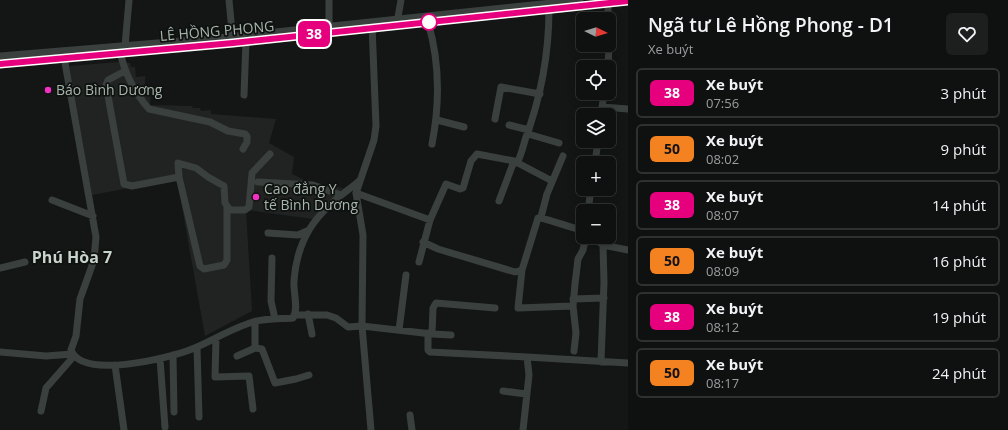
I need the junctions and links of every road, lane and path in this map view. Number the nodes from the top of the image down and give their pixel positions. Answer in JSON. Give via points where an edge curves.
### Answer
{"nodes":[{"id":1,"x":128,"y":0,"type":"edge"},
{"id":2,"x":229,"y":0,"type":"edge"},
{"id":3,"x":329,"y":0,"type":"edge"},
{"id":4,"x":401,"y":0,"type":"edge"},
{"id":5,"x":580,"y":0,"type":"edge"},
{"id":6,"x":628,"y":1,"type":"edge"},
{"id":7,"x":608,"y":2,"type":"edge"},
{"id":8,"x":552,"y":4,"type":"edge"},
{"id":9,"x":397,"y":22,"type":"junction"},
{"id":10,"x":428,"y":22,"type":"junction"},
{"id":11,"x":372,"y":25,"type":"junction"},
{"id":12,"x":329,"y":27,"type":"junction"},
{"id":13,"x":233,"y":40,"type":"junction"},
{"id":14,"x":246,"y":41,"type":"junction"},
{"id":15,"x":125,"y":46,"type":"junction"},
{"id":16,"x":120,"y":52,"type":"junction"},
{"id":17,"x":0,"y":56,"type":"edge"},
{"id":18,"x":64,"y":57,"type":"junction"},
{"id":19,"x":0,"y":64,"type":"edge"},
{"id":20,"x":125,"y":71,"type":"junction"},
{"id":21,"x":540,"y":94,"type":"junction"},
{"id":22,"x":244,"y":95,"type":"dead end"},
{"id":23,"x":603,"y":100,"type":"edge"},
{"id":24,"x":602,"y":107,"type":"joint"},
{"id":25,"x":628,"y":109,"type":"edge"},
{"id":26,"x":495,"y":119,"type":"dead end"},
{"id":27,"x":437,"y":120,"type":"junction"},
{"id":28,"x":509,"y":125,"type":"dead end"},
{"id":29,"x":464,"y":127,"type":"dead end"},
{"id":30,"x":528,"y":132,"type":"junction"},
{"id":31,"x":432,"y":144,"type":"dead end"},
{"id":32,"x":559,"y":144,"type":"dead end"},
{"id":33,"x":243,"y":149,"type":"dead end"},
{"id":34,"x":270,"y":154,"type":"dead end"},
{"id":35,"x":563,"y":156,"type":"dead end"},
{"id":36,"x":515,"y":162,"type":"junction"},
{"id":37,"x":179,"y":177,"type":"junction"},
{"id":38,"x":359,"y":181,"type":"junction"},
{"id":39,"x":552,"y":181,"type":"junction"},
{"id":40,"x":258,"y":182,"type":"dead end"},
{"id":41,"x":356,"y":193,"type":"junction"},
{"id":42,"x":341,"y":195,"type":"junction"},
{"id":43,"x":52,"y":200,"type":"dead end"},
{"id":44,"x":499,"y":202,"type":"dead end"},
{"id":45,"x":227,"y":207,"type":"junction"},
{"id":46,"x":93,"y":216,"type":"junction"},
{"id":47,"x":541,"y":217,"type":"junction"},
{"id":48,"x":430,"y":220,"type":"junction"},
{"id":49,"x":576,"y":228,"type":"edge"},
{"id":50,"x":308,"y":231,"type":"junction"},
{"id":51,"x":268,"y":233,"type":"dead end"},
{"id":52,"x":423,"y":242,"type":"junction"},
{"id":53,"x":584,"y":244,"type":"edge"},
{"id":54,"x":603,"y":245,"type":"joint"},
{"id":55,"x":628,"y":250,"type":"edge"},
{"id":56,"x":272,"y":258,"type":"dead end"},
{"id":57,"x":25,"y":262,"type":"dead end"},
{"id":58,"x":419,"y":262,"type":"dead end"},
{"id":59,"x":0,"y":268,"type":"edge"},
{"id":60,"x":522,"y":270,"type":"junction"},
{"id":61,"x":406,"y":275,"type":"dead end"},
{"id":62,"x":604,"y":298,"type":"junction"},
{"id":63,"x":573,"y":303,"type":"junction"},
{"id":64,"x":495,"y":308,"type":"dead end"},
{"id":65,"x":308,"y":314,"type":"junction"},
{"id":66,"x":294,"y":315,"type":"junction"},
{"id":67,"x":275,"y":319,"type":"junction"},
{"id":68,"x":255,"y":322,"type":"junction"},
{"id":69,"x":362,"y":326,"type":"junction"},
{"id":70,"x":399,"y":330,"type":"junction"},
{"id":71,"x":430,"y":333,"type":"junction"},
{"id":72,"x":312,"y":334,"type":"dead end"},
{"id":73,"x":451,"y":335,"type":"dead end"},
{"id":74,"x":216,"y":338,"type":"junction"},
{"id":75,"x":197,"y":347,"type":"junction"},
{"id":76,"x":255,"y":348,"type":"junction"},
{"id":77,"x":574,"y":351,"type":"dead end"},
{"id":78,"x":0,"y":352,"type":"edge"},
{"id":79,"x":73,"y":355,"type":"junction"},
{"id":80,"x":173,"y":355,"type":"junction"},
{"id":81,"x":237,"y":356,"type":"dead end"},
{"id":82,"x":527,"y":357,"type":"junction"},
{"id":83,"x":160,"y":359,"type":"junction"},
{"id":84,"x":601,"y":362,"type":"junction"},
{"id":85,"x":628,"y":363,"type":"edge"},
{"id":86,"x":115,"y":365,"type":"junction"},
{"id":87,"x":309,"y":375,"type":"dead end"},
{"id":88,"x":503,"y":391,"type":"dead end"},
{"id":89,"x":526,"y":394,"type":"junction"},
{"id":90,"x":253,"y":409,"type":"dead end"},
{"id":91,"x":41,"y":411,"type":"dead end"},
{"id":92,"x":174,"y":412,"type":"dead end"},
{"id":93,"x":410,"y":415,"type":"dead end"},
{"id":94,"x":199,"y":417,"type":"dead end"},
{"id":95,"x":165,"y":427,"type":"dead end"},
{"id":96,"x":124,"y":430,"type":"edge"},
{"id":97,"x":371,"y":430,"type":"edge"},
{"id":98,"x":412,"y":430,"type":"edge"},
{"id":99,"x":523,"y":430,"type":"edge"}],
"edges":[{"from":1,"to":15,"type":"street"},
{"from":2,"to":13,"type":"street"},
{"from":3,"to":12,"type":"street"},
{"from":4,"to":9,"type":"street"},
{"from":5,"to":8,"type":"street","name":"LÊ HỒNG PHONG"},
{"from":6,"to":7,"type":"street","name":"LÊ HỒNG PHONG"},
{"from":7,"to":8,"type":"street","name":"LÊ HỒNG PHONG"},
{"from":8,"to":9,"type":"street","name":"LÊ HỒNG PHONG"},
{"from":8,"to":10,"type":"street","name":"LÊ HỒNG PHONG"},
{"from":8,"to":21,"type":"street"},
{"from":9,"to":10,"type":"street","name":"LÊ HỒNG PHONG"},
{"from":9,"to":11,"type":"street","name":"LÊ HỒNG PHONG"},
{"from":10,"to":27,"type":"street","via":[[437,63]]},
{"from":11,"to":12,"type":"street","name":"LÊ HỒNG PHONG"},
{"from":11,"to":14,"type":"street","name":"LÊ HỒNG PHONG"},
{"from":11,"to":38,"type":"street","via":[[376,126],[374,140]]},
{"from":12,"to":13,"type":"street","name":"LÊ HỒNG PHONG"},
{"from":13,"to":14,"type":"street","name":"LÊ HỒNG PHONG"},
{"from":13,"to":15,"type":"street","name":"LÊ HỒNG PHONG"},
{"from":13,"to":16,"type":"street","name":"LÊ HỒNG PHONG"},
{"from":14,"to":22,"type":"street"},
{"from":15,"to":17,"type":"street","name":"LÊ HỒNG PHONG"},
{"from":16,"to":18,"type":"street","name":"LÊ HỒNG PHONG"},
{"from":16,"to":20,"type":"street"},
{"from":18,"to":19,"type":"street","name":"LÊ HỒNG PHONG"},
{"from":18,"to":46,"type":"street"},
{"from":20,"to":33,"type":"street","via":[[140,99],[149,109],[210,122],[228,131],[245,134],[247,142]]},
{"from":20,"to":37,"type":"street","via":[[108,80],[106,84],[124,184],[132,186]]},
{"from":21,"to":26,"type":"street","via":[[501,87]]},
{"from":21,"to":30,"type":"street"},
{"from":23,"to":24,"type":"street"},
{"from":24,"to":25,"type":"street"},
{"from":27,"to":29,"type":"street"},
{"from":27,"to":31,"type":"street"},
{"from":28,"to":30,"type":"street"},
{"from":30,"to":32,"type":"street"},
{"from":30,"to":36,"type":"street"},
{"from":34,"to":45,"type":"street","via":[[252,173],[249,207],[245,210],[230,210]]},
{"from":35,"to":39,"type":"street"},
{"from":36,"to":39,"type":"street"},
{"from":36,"to":44,"type":"street"},
{"from":36,"to":48,"type":"street","via":[[478,154],[471,161],[463,188],[460,190],[446,184]]},
{"from":37,"to":45,"type":"street","via":[[178,163],[181,162],[221,183],[224,186]]},
{"from":37,"to":45,"type":"street","via":[[200,266],[204,268],[224,265],[227,260]]},
{"from":38,"to":41,"type":"street"},
{"from":38,"to":42,"type":"street"},
{"from":39,"to":47,"type":"street"},
{"from":40,"to":42,"type":"street","via":[[313,185]]},
{"from":41,"to":48,"type":"street"},
{"from":41,"to":69,"type":"street","via":[[363,236]]},
{"from":42,"to":50,"type":"street"},
{"from":43,"to":46,"type":"street"},
{"from":46,"to":79,"type":"street","via":[[96,250],[80,299],[76,336],[71,350]]},
{"from":47,"to":49,"type":"street"},
{"from":47,"to":60,"type":"street","via":[[538,218]]},
{"from":48,"to":52,"type":"street"},
{"from":50,"to":51,"type":"street","via":[[298,235]]},
{"from":50,"to":66,"type":"street","via":[[296,262]]},
{"from":52,"to":58,"type":"street"},
{"from":52,"to":60,"type":"street","via":[[438,249],[515,272]]},
{"from":53,"to":63,"type":"street","via":[[578,259]]},
{"from":54,"to":55,"type":"street"},
{"from":54,"to":62,"type":"street"},
{"from":56,"to":67,"type":"street","via":[[271,301]]},
{"from":57,"to":59,"type":"street"},
{"from":60,"to":63,"type":"street","via":[[518,308]]},
{"from":61,"to":70,"type":"street"},
{"from":62,"to":63,"type":"street"},
{"from":62,"to":84,"type":"street"},
{"from":63,"to":77,"type":"street","via":[[576,324]]},
{"from":64,"to":71,"type":"street","via":[[436,302]]},
{"from":65,"to":66,"type":"street"},
{"from":65,"to":69,"type":"street","via":[[327,315],[348,327]]},
{"from":65,"to":72,"type":"street"},
{"from":66,"to":67,"type":"street","via":[[293,318]]},
{"from":67,"to":68,"type":"street"},
{"from":68,"to":74,"type":"street"},
{"from":68,"to":76,"type":"street"},
{"from":69,"to":70,"type":"street"},
{"from":69,"to":97,"type":"street"},
{"from":70,"to":71,"type":"street"},
{"from":71,"to":73,"type":"street"},
{"from":71,"to":82,"type":"street","via":[[430,352]]},
{"from":74,"to":75,"type":"street"},
{"from":74,"to":90,"type":"street","via":[[215,376],[249,376]]},
{"from":75,"to":80,"type":"street"},
{"from":75,"to":94,"type":"street"},
{"from":76,"to":81,"type":"street"},
{"from":76,"to":87,"type":"street","via":[[262,349],[275,383]]},
{"from":78,"to":79,"type":"street","via":[[46,356]]},
{"from":79,"to":86,"type":"street","via":[[87,363]]},
{"from":79,"to":91,"type":"street","via":[[46,388]]},
{"from":80,"to":83,"type":"street"},
{"from":80,"to":92,"type":"street"},
{"from":82,"to":84,"type":"street"},
{"from":82,"to":89,"type":"street","via":[[529,375]]},
{"from":83,"to":86,"type":"street"},
{"from":83,"to":95,"type":"street"},
{"from":84,"to":85,"type":"street"},
{"from":86,"to":96,"type":"street"},
{"from":88,"to":89,"type":"street"},
{"from":89,"to":99,"type":"street"},
{"from":93,"to":98,"type":"street"}]}
